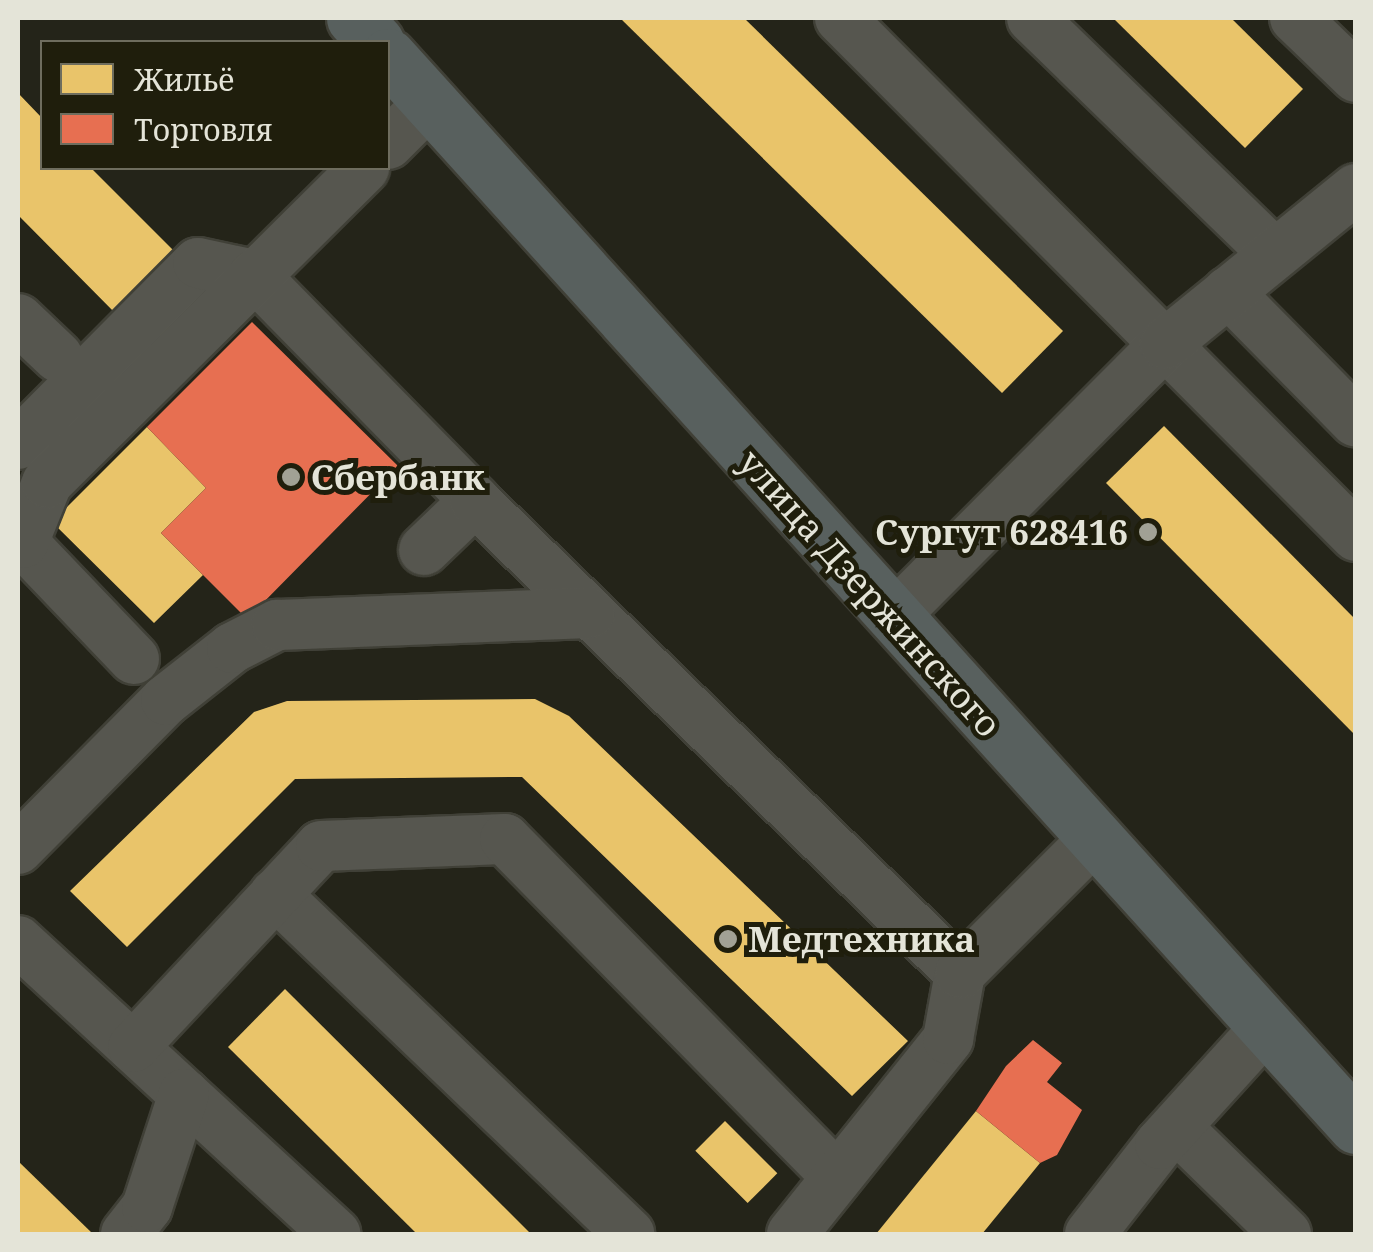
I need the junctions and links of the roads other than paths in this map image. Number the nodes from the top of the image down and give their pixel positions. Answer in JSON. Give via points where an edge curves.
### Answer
{"nodes":[{"id":1,"x":354,"y":18,"type":"edge"},
{"id":2,"x":840,"y":18,"type":"edge"},
{"id":3,"x":1032,"y":18,"type":"edge"},
{"id":4,"x":1295,"y":18,"type":"edge"},
{"id":5,"x":374,"y":40,"type":"edge"},
{"id":6,"x":390,"y":58,"type":"edge"},
{"id":7,"x":1356,"y":78,"type":"edge"},
{"id":8,"x":429,"y":103,"type":"junction"},
{"id":9,"x":390,"y":142,"type":"edge"},
{"id":10,"x":362,"y":170,"type":"edge"},
{"id":11,"x":1356,"y":189,"type":"edge"},
{"id":12,"x":1274,"y":253,"type":"junction"},
{"id":13,"x":254,"y":275,"type":"junction"},
{"id":14,"x":1228,"y":292,"type":"junction"},
{"id":15,"x":18,"y":320,"type":"edge"},
{"id":16,"x":1165,"y":344,"type":"junction"},
{"id":17,"x":58,"y":356,"type":"dead end"},
{"id":18,"x":1356,"y":422,"type":"edge"},
{"id":19,"x":18,"y":444,"type":"edge"},
{"id":20,"x":474,"y":501,"type":"junction"},
{"id":21,"x":1356,"y":536,"type":"edge"},
{"id":22,"x":424,"y":550,"type":"dead end"},
{"id":23,"x":590,"y":613,"type":"junction"},
{"id":24,"x":893,"y":617,"type":"junction"},
{"id":25,"x":134,"y":659,"type":"dead end"},
{"id":26,"x":1092,"y":842,"type":"junction"},
{"id":27,"x":18,"y":849,"type":"edge"},
{"id":28,"x":275,"y":894,"type":"junction"},
{"id":29,"x":18,"y":941,"type":"edge"},
{"id":30,"x":960,"y":973,"type":"junction"},
{"id":31,"x":1266,"y":1027,"type":"junction"},
{"id":32,"x":133,"y":1047,"type":"junction"},
{"id":33,"x":184,"y":1094,"type":"junction"},
{"id":34,"x":1356,"y":1126,"type":"edge"},
{"id":35,"x":1176,"y":1128,"type":"junction"},
{"id":36,"x":837,"y":1177,"type":"junction"},
{"id":37,"x":126,"y":1234,"type":"edge"},
{"id":38,"x":336,"y":1234,"type":"edge"},
{"id":39,"x":629,"y":1234,"type":"edge"},
{"id":40,"x":792,"y":1234,"type":"edge"},
{"id":41,"x":1090,"y":1234,"type":"edge"},
{"id":42,"x":1286,"y":1234,"type":"edge"}],
"edges":[{"from":1,"to":5,"type":"main road"},
{"from":2,"to":16,"type":"lane"},
{"from":3,"to":12,"type":"lane"},
{"from":4,"to":7,"type":"lane"},
{"from":6,"to":8,"type":"main road","name":"улица Дзержинского"},
{"from":8,"to":9,"type":"lane"},
{"from":8,"to":24,"type":"main road","name":"улица Дзержинского"},
{"from":10,"to":13,"type":"lane"},
{"from":11,"to":12,"type":"lane"},
{"from":12,"to":14,"type":"lane"},
{"from":13,"to":19,"type":"lane","via":[[198,263]]},
{"from":13,"to":20,"type":"lane"},
{"from":13,"to":25,"type":"lane","via":[[48,483],[23,543]]},
{"from":14,"to":16,"type":"lane"},
{"from":14,"to":18,"type":"lane"},
{"from":15,"to":17,"type":"lane"},
{"from":16,"to":21,"type":"lane"},
{"from":16,"to":24,"type":"lane"},
{"from":20,"to":22,"type":"lane"},
{"from":20,"to":23,"type":"lane"},
{"from":23,"to":27,"type":"lane","via":[[278,626],[232,648],[166,700]]},
{"from":23,"to":30,"type":"lane"},
{"from":24,"to":26,"type":"main road","name":"улица Дзержинского"},
{"from":26,"to":30,"type":"lane"},
{"from":26,"to":31,"type":"main road","name":"улица Дзержинского"},
{"from":28,"to":32,"type":"lane"},
{"from":28,"to":36,"type":"lane","via":[[321,846],[506,838]]},
{"from":28,"to":39,"type":"lane"},
{"from":29,"to":32,"type":"lane"},
{"from":30,"to":36,"type":"lane","via":[[948,1039]]},
{"from":31,"to":34,"type":"main road","name":"улица Дзержинского"},
{"from":31,"to":35,"type":"lane"},
{"from":32,"to":33,"type":"lane"},
{"from":33,"to":37,"type":"lane","via":[[148,1207]]},
{"from":33,"to":38,"type":"lane"},
{"from":35,"to":41,"type":"lane"},
{"from":35,"to":42,"type":"lane"},
{"from":36,"to":40,"type":"lane"}]}
